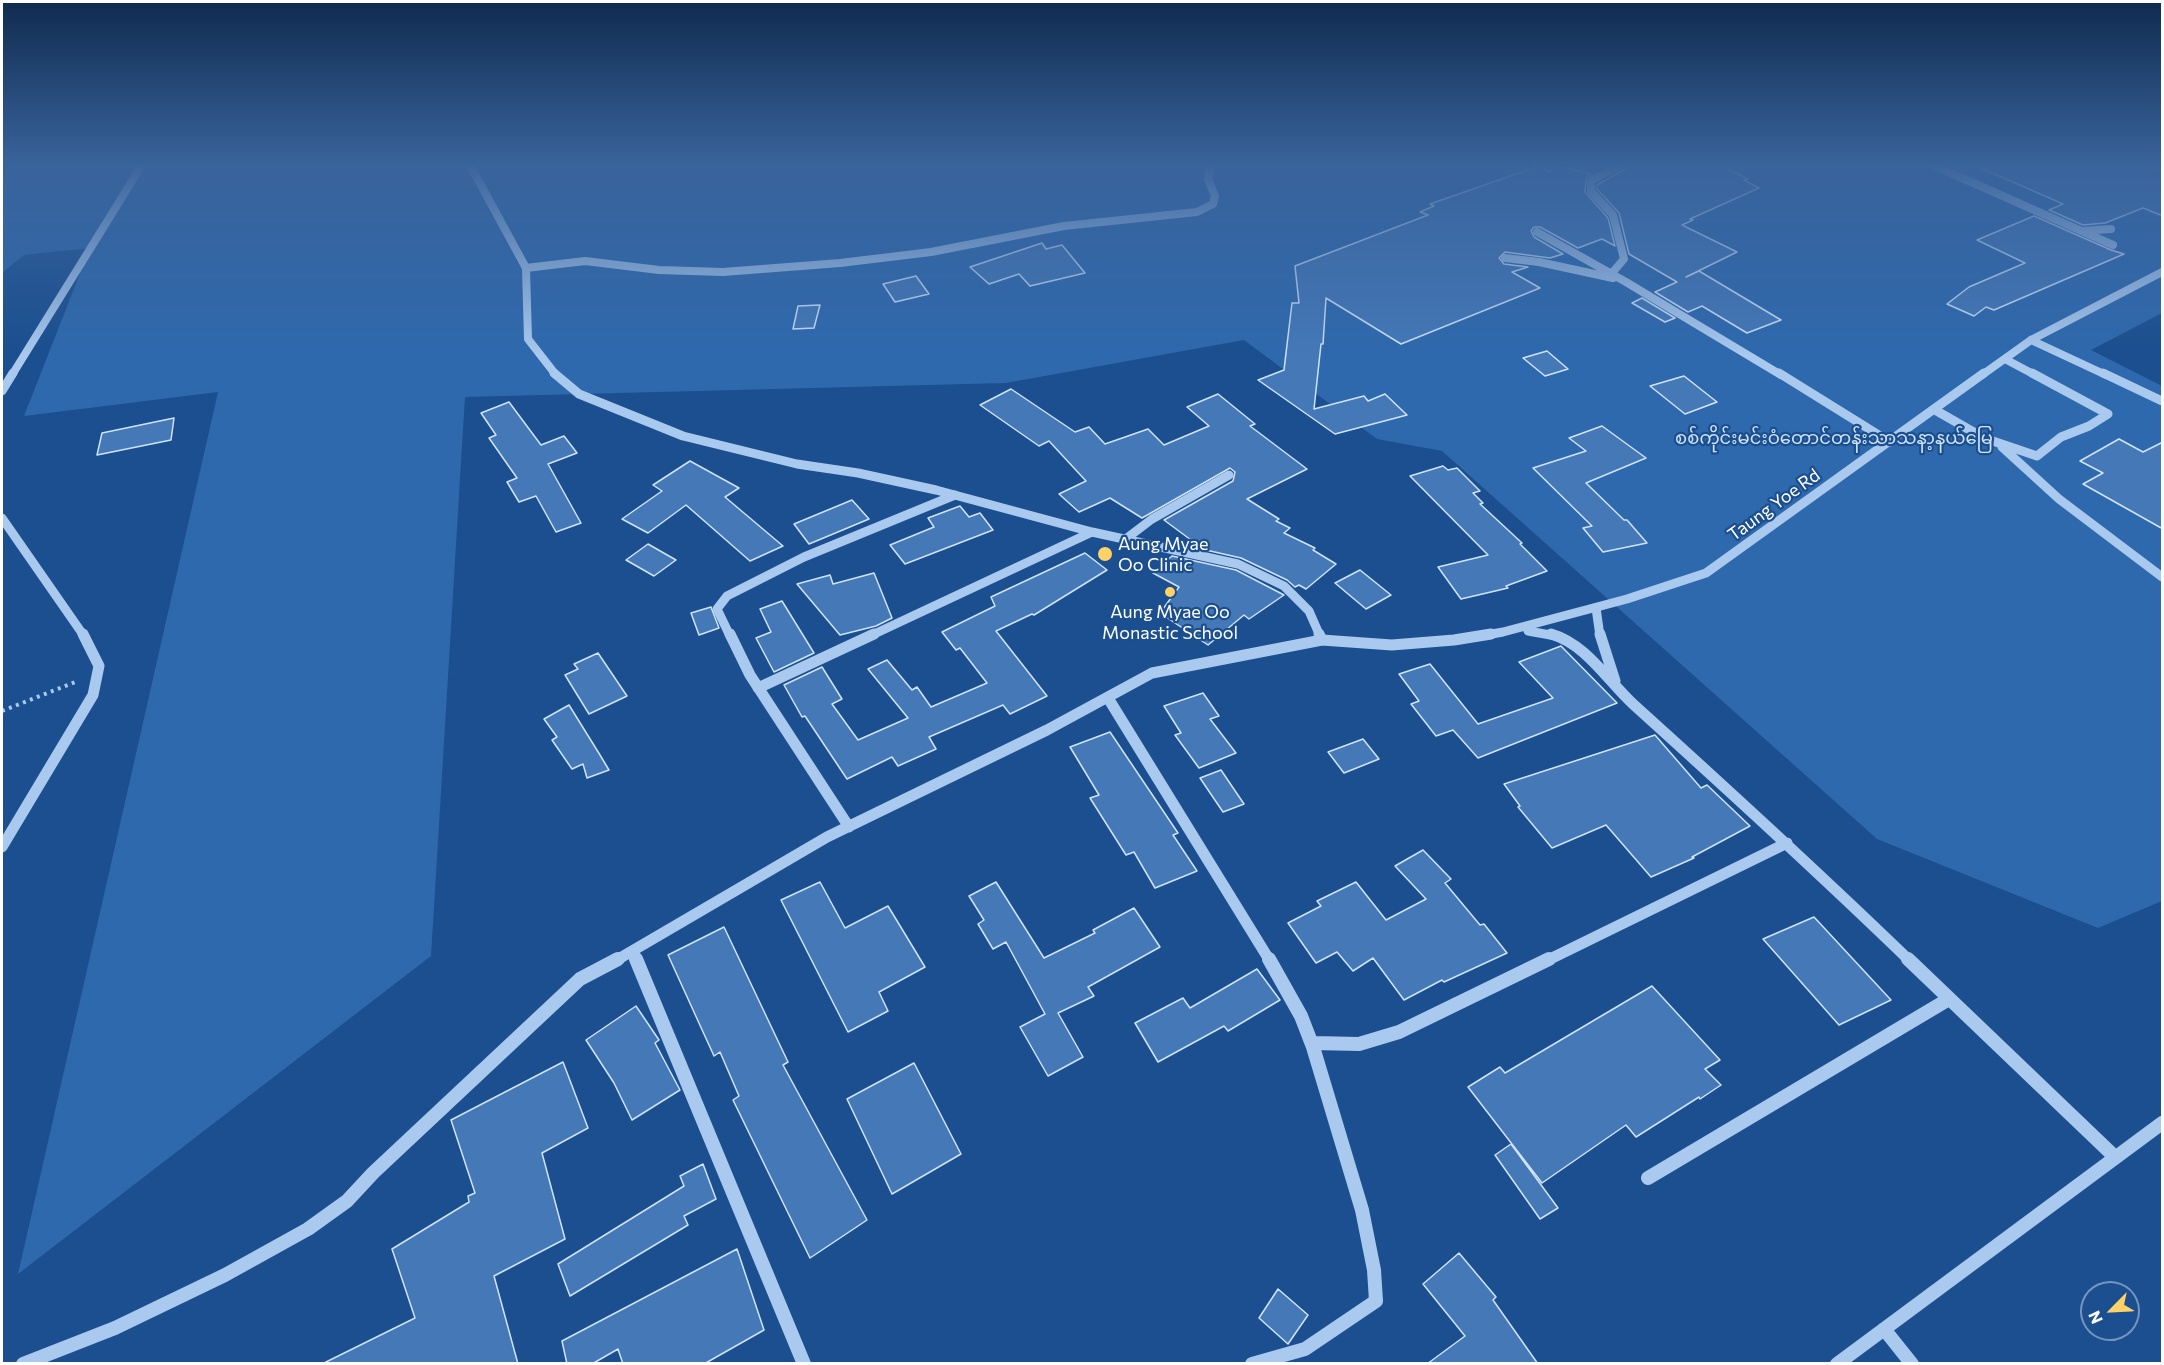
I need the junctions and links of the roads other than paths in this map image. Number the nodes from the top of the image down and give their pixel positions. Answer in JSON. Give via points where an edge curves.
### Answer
{"nodes":[{"id":1,"x":103,"y":229,"type":"edge"},
{"id":2,"x":505,"y":229,"type":"edge"},
{"id":3,"x":1050,"y":229,"type":"edge"},
{"id":4,"x":1617,"y":229,"type":"edge"},
{"id":5,"x":2074,"y":229,"type":"edge"},
{"id":6,"x":2104,"y":229,"type":"edge"},
{"id":7,"x":2079,"y":231,"type":"junction"},
{"id":8,"x":1537,"y":232,"type":"dead end"},
{"id":9,"x":2114,"y":246,"type":"dead end"},
{"id":10,"x":1505,"y":258,"type":"dead end"},
{"id":11,"x":526,"y":268,"type":"junction"},
{"id":12,"x":2163,"y":272,"type":"edge"},
{"id":13,"x":1612,"y":273,"type":"junction"},
{"id":14,"x":1625,"y":281,"type":"junction"},
{"id":15,"x":2031,"y":340,"type":"junction"},
{"id":16,"x":2005,"y":359,"type":"junction"},
{"id":17,"x":2,"y":391,"type":"edge"},
{"id":18,"x":2163,"y":401,"type":"edge"},
{"id":19,"x":1935,"y":410,"type":"junction"},
{"id":20,"x":1890,"y":442,"type":"junction"},
{"id":21,"x":1999,"y":444,"type":"junction"},
{"id":22,"x":1229,"y":475,"type":"dead end"},
{"id":23,"x":955,"y":495,"type":"junction"},
{"id":24,"x":2,"y":518,"type":"edge"},
{"id":25,"x":1092,"y":532,"type":"junction"},
{"id":26,"x":1127,"y":537,"type":"junction"},
{"id":27,"x":2163,"y":577,"type":"edge"},
{"id":28,"x":1596,"y":608,"type":"junction"},
{"id":29,"x":1503,"y":632,"type":"junction"},
{"id":30,"x":1322,"y":640,"type":"junction"},
{"id":31,"x":758,"y":687,"type":"junction"},
{"id":32,"x":1618,"y":690,"type":"junction"},
{"id":33,"x":1108,"y":698,"type":"junction"},
{"id":34,"x":849,"y":827,"type":"junction"},
{"id":35,"x":1787,"y":843,"type":"junction"},
{"id":36,"x":2,"y":847,"type":"edge"},
{"id":37,"x":633,"y":951,"type":"junction"},
{"id":38,"x":1949,"y":999,"type":"junction"},
{"id":39,"x":1313,"y":1043,"type":"junction"},
{"id":40,"x":2163,"y":1123,"type":"edge"},
{"id":41,"x":2115,"y":1157,"type":"junction"},
{"id":42,"x":1648,"y":1178,"type":"dead end"},
{"id":43,"x":1884,"y":1329,"type":"junction"},
{"id":44,"x":23,"y":1364,"type":"edge"},
{"id":45,"x":804,"y":1364,"type":"edge"},
{"id":46,"x":1252,"y":1364,"type":"edge"},
{"id":47,"x":1837,"y":1364,"type":"edge"},
{"id":48,"x":1912,"y":1364,"type":"edge"}],
"edges":[{"from":1,"to":17,"type":"street"},
{"from":2,"to":11,"type":"street"},
{"from":3,"to":11,"type":"street","via":[[931,252],[723,272],[659,270],[585,261]]},
{"from":4,"to":13,"type":"street","via":[[1624,259]]},
{"from":5,"to":7,"type":"street"},
{"from":6,"to":7,"type":"street"},
{"from":7,"to":9,"type":"street"},
{"from":8,"to":13,"type":"street"},
{"from":10,"to":14,"type":"street"},
{"from":11,"to":23,"type":"street","via":[[528,339],[550,370],[579,394],[684,436],[797,464]]},
{"from":12,"to":15,"type":"street","name":"Taung Yoe Rd"},
{"from":13,"to":14,"type":"street"},
{"from":14,"to":20,"type":"street"},
{"from":15,"to":16,"type":"street","name":"Taung Yoe Rd"},
{"from":15,"to":18,"type":"street"},
{"from":16,"to":19,"type":"street","name":"Taung Yoe Rd"},
{"from":16,"to":21,"type":"street","via":[[2108,414],[2061,437],[2037,456]]},
{"from":19,"to":20,"type":"street","name":"Taung Yoe Rd"},
{"from":19,"to":21,"type":"street"},
{"from":20,"to":28,"type":"street","name":"Taung Yoe Rd","via":[[1706,573]]},
{"from":21,"to":27,"type":"street","via":[[2076,514]]},
{"from":22,"to":26,"type":"street"},
{"from":23,"to":25,"type":"street"},
{"from":23,"to":31,"type":"street","via":[[804,557],[727,596],[717,609]]},
{"from":24,"to":36,"type":"street","via":[[87,639],[101,672],[93,695]]},
{"from":25,"to":26,"type":"street"},
{"from":25,"to":31,"type":"street"},
{"from":26,"to":30,"type":"street","via":[[1238,564],[1284,586],[1309,611]]},
{"from":28,"to":29,"type":"street","name":"Taung Yoe Rd"},
{"from":28,"to":32,"type":"street","via":[[1601,642]]},
{"from":29,"to":30,"type":"street","name":"Taung Yoe Rd","via":[[1392,645]]},
{"from":29,"to":32,"type":"street","via":[[1538,630],[1570,641]]},
{"from":30,"to":33,"type":"street","name":"Taung Yoe Rd","via":[[1152,673]]},
{"from":31,"to":34,"type":"street"},
{"from":32,"to":35,"type":"street"},
{"from":33,"to":34,"type":"street","name":"Taung Yoe Rd"},
{"from":33,"to":39,"type":"street","via":[[1247,921]]},
{"from":34,"to":37,"type":"street","name":"Taung Yoe Rd"},
{"from":35,"to":38,"type":"street"},
{"from":35,"to":39,"type":"street","via":[[1399,1032],[1359,1044]]},
{"from":37,"to":44,"type":"street","name":"Taung Yoe Rd","via":[[580,979],[347,1201],[308,1229],[154,1310]]},
{"from":37,"to":45,"type":"street"},
{"from":38,"to":41,"type":"street"},
{"from":38,"to":42,"type":"street"},
{"from":39,"to":46,"type":"street","via":[[1363,1215],[1375,1267],[1376,1301],[1305,1349]]},
{"from":40,"to":41,"type":"street"},
{"from":41,"to":43,"type":"street"},
{"from":43,"to":47,"type":"street"},
{"from":43,"to":48,"type":"street"}]}
